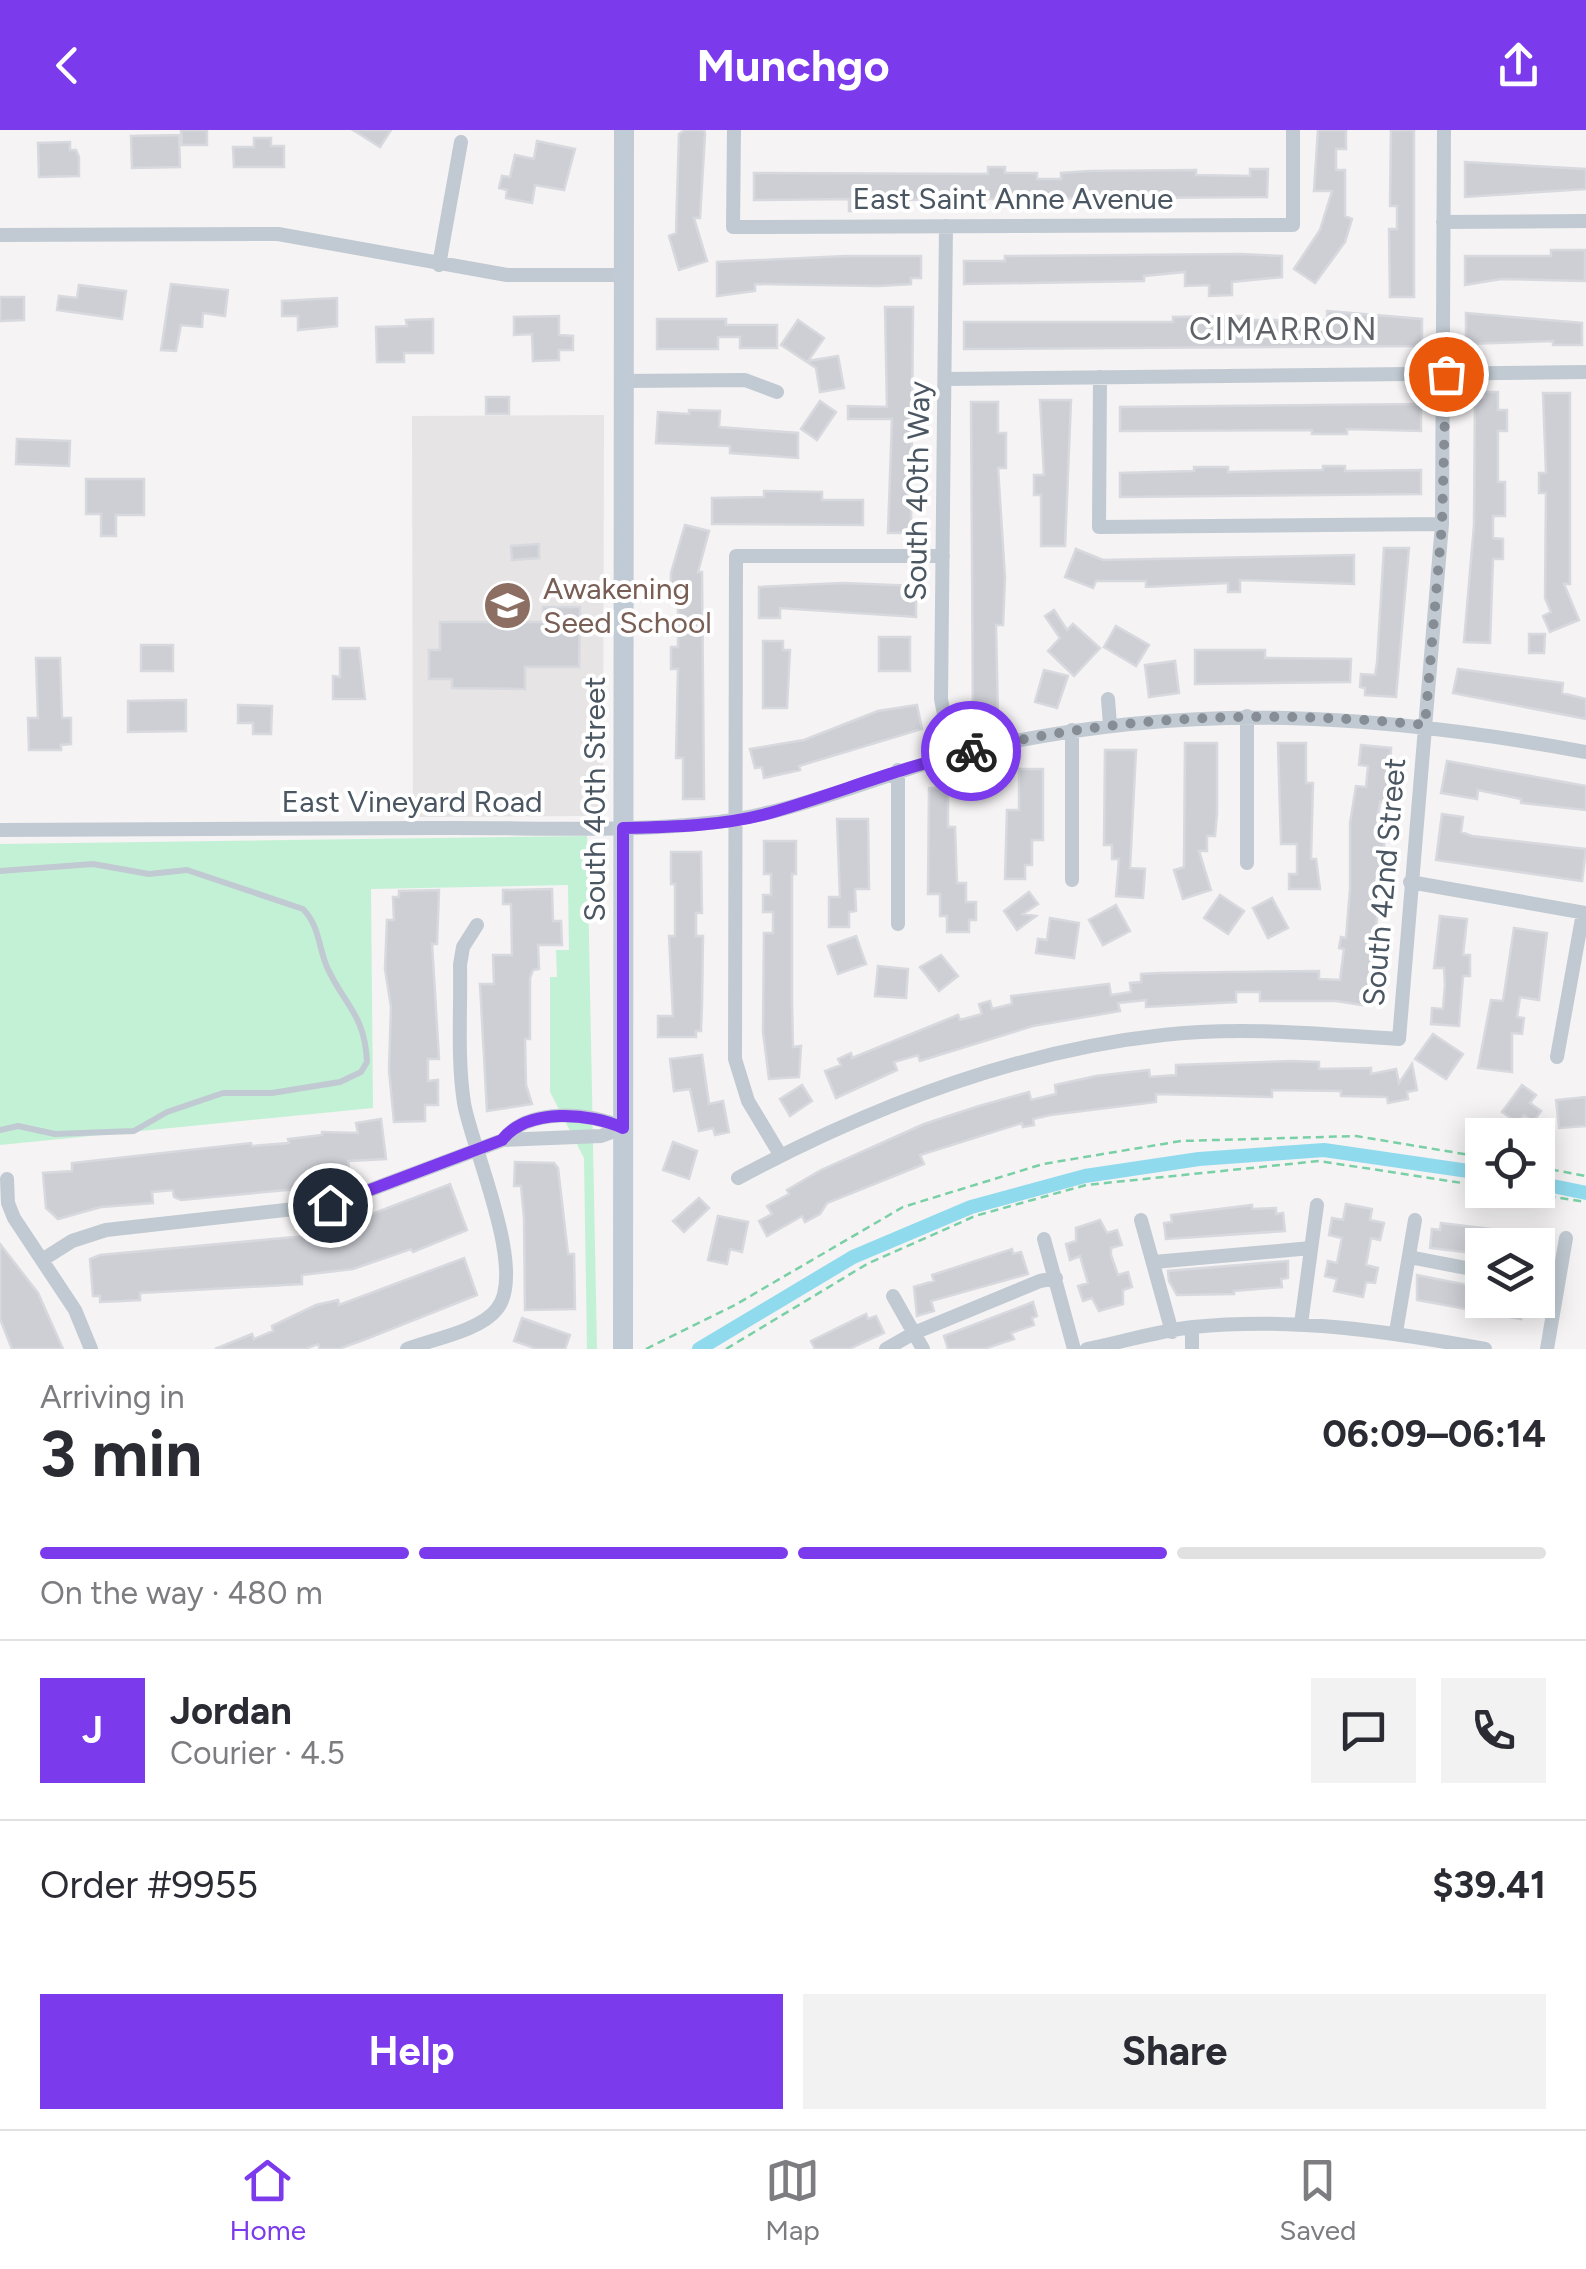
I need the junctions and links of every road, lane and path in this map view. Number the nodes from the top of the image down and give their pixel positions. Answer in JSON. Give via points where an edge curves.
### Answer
{"nodes":[{"id":1,"x":624,"y":130,"type":"edge"},
{"id":2,"x":734,"y":130,"type":"edge"},
{"id":3,"x":1293,"y":130,"type":"edge"},
{"id":4,"x":1444,"y":130,"type":"edge"},
{"id":5,"x":461,"y":142,"type":"dead end"},
{"id":6,"x":1586,"y":221,"type":"edge"},
{"id":7,"x":1444,"y":222,"type":"junction"},
{"id":8,"x":946,"y":226,"type":"junction"},
{"id":9,"x":0,"y":235,"type":"edge"},
{"id":10,"x":439,"y":265,"type":"junction"},
{"id":11,"x":624,"y":275,"type":"junction"},
{"id":12,"x":1586,"y":372,"type":"edge"},
{"id":13,"x":1446,"y":374,"type":"junction"},
{"id":14,"x":1100,"y":377,"type":"junction"},
{"id":15,"x":946,"y":379,"type":"junction"},
{"id":16,"x":624,"y":381,"type":"junction"},
{"id":17,"x":778,"y":392,"type":"dead end"},
{"id":18,"x":1442,"y":524,"type":"junction"},
{"id":19,"x":943,"y":556,"type":"junction"},
{"id":20,"x":1108,"y":700,"type":"dead end"},
{"id":21,"x":1247,"y":716,"type":"junction"},
{"id":22,"x":1110,"y":725,"type":"junction"},
{"id":23,"x":1425,"y":725,"type":"junction"},
{"id":24,"x":1072,"y":730,"type":"junction"},
{"id":25,"x":1586,"y":752,"type":"edge"},
{"id":26,"x":952,"y":755,"type":"junction"},
{"id":27,"x":898,"y":770,"type":"junction"},
{"id":28,"x":735,"y":820,"type":"junction"},
{"id":29,"x":623,"y":828,"type":"junction"},
{"id":30,"x":0,"y":830,"type":"edge"},
{"id":31,"x":1248,"y":863,"type":"dead end"},
{"id":32,"x":0,"y":870,"type":"edge"},
{"id":33,"x":1072,"y":880,"type":"dead end"},
{"id":34,"x":1410,"y":882,"type":"junction"},
{"id":35,"x":1585,"y":913,"type":"edge"},
{"id":36,"x":898,"y":924,"type":"dead end"},
{"id":37,"x":477,"y":925,"type":"dead end"},
{"id":38,"x":1558,"y":1057,"type":"dead end"},
{"id":39,"x":551,"y":1118,"type":"junction"},
{"id":40,"x":623,"y":1128,"type":"junction"},
{"id":41,"x":0,"y":1130,"type":"edge"},
{"id":42,"x":552,"y":1135,"type":"junction"},
{"id":43,"x":502,"y":1140,"type":"junction"},
{"id":44,"x":478,"y":1148,"type":"junction"},
{"id":45,"x":1465,"y":1154,"type":"edge"},
{"id":46,"x":781,"y":1156,"type":"junction"},
{"id":47,"x":1555,"y":1171,"type":"edge"},
{"id":48,"x":1586,"y":1176,"type":"edge"},
{"id":49,"x":738,"y":1178,"type":"dead end"},
{"id":50,"x":7,"y":1179,"type":"dead end"},
{"id":51,"x":1465,"y":1183,"type":"edge"},
{"id":52,"x":1555,"y":1197,"type":"edge"},
{"id":53,"x":1586,"y":1202,"type":"edge"},
{"id":54,"x":1317,"y":1205,"type":"dead end"},
{"id":55,"x":1141,"y":1220,"type":"dead end"},
{"id":56,"x":1415,"y":1220,"type":"dead end"},
{"id":57,"x":1566,"y":1238,"type":"dead end"},
{"id":58,"x":1044,"y":1239,"type":"dead end"},
{"id":59,"x":1311,"y":1248,"type":"junction"},
{"id":60,"x":1409,"y":1257,"type":"junction"},
{"id":61,"x":42,"y":1260,"type":"junction"},
{"id":62,"x":1154,"y":1262,"type":"junction"},
{"id":63,"x":1465,"y":1267,"type":"edge"},
{"id":64,"x":1056,"y":1278,"type":"junction"},
{"id":65,"x":1555,"y":1283,"type":"edge"},
{"id":66,"x":1558,"y":1284,"type":"junction"},
{"id":67,"x":894,"y":1296,"type":"dead end"},
{"id":68,"x":1301,"y":1324,"type":"junction"},
{"id":69,"x":1192,"y":1328,"type":"junction"},
{"id":70,"x":1172,"y":1332,"type":"junction"},
{"id":71,"x":1396,"y":1332,"type":"junction"},
{"id":72,"x":914,"y":1333,"type":"junction"},
{"id":73,"x":1412,"y":1342,"type":"edge"},
{"id":74,"x":91,"y":1349,"type":"edge"},
{"id":75,"x":407,"y":1349,"type":"edge"},
{"id":76,"x":623,"y":1349,"type":"edge"},
{"id":77,"x":646,"y":1349,"type":"edge"},
{"id":78,"x":726,"y":1349,"type":"edge"},
{"id":79,"x":886,"y":1349,"type":"edge"},
{"id":80,"x":923,"y":1349,"type":"edge"},
{"id":81,"x":1074,"y":1349,"type":"edge"},
{"id":82,"x":1087,"y":1349,"type":"edge"},
{"id":83,"x":1192,"y":1349,"type":"edge"},
{"id":84,"x":1485,"y":1349,"type":"edge"},
{"id":85,"x":1547,"y":1349,"type":"edge"}],
"edges":[{"from":1,"to":11,"type":"main road","name":"South 40th Street"},
{"from":2,"to":8,"type":"street","name":"East Saint Anne Avenue","via":[[733,227]]},
{"from":3,"to":8,"type":"street","name":"East Saint Anne Avenue","via":[[1293,225]]},
{"from":4,"to":7,"type":"street","name":"South 42nd Street"},
{"from":5,"to":10,"type":"street"},
{"from":6,"to":7,"type":"street"},
{"from":7,"to":13,"type":"street","name":"South 42nd Street"},
{"from":8,"to":15,"type":"street","name":"South 40th Way"},
{"from":9,"to":10,"type":"street","via":[[278,234]]},
{"from":10,"to":11,"type":"street","via":[[507,275]]},
{"from":11,"to":16,"type":"main road","name":"South 40th Street"},
{"from":12,"to":13,"type":"street"},
{"from":13,"to":14,"type":"street"},
{"from":13,"to":18,"type":"street","name":"South 42nd Street"},
{"from":14,"to":15,"type":"street"},
{"from":14,"to":18,"type":"street","via":[[1100,527]]},
{"from":15,"to":19,"type":"street","name":"South 40th Way"},
{"from":16,"to":17,"type":"street","via":[[745,380]]},
{"from":16,"to":29,"type":"main road","name":"South 40th Street"},
{"from":18,"to":23,"type":"street","name":"South 42nd Street"},
{"from":19,"to":26,"type":"street","name":"South 40th Way","via":[[941,700]]},
{"from":19,"to":28,"type":"street","via":[[736,556]]},
{"from":20,"to":22,"type":"street"},
{"from":21,"to":22,"type":"street","name":"East Vineyard Road"},
{"from":21,"to":23,"type":"street","name":"East Vineyard Road"},
{"from":21,"to":31,"type":"street"},
{"from":22,"to":24,"type":"street","name":"East Vineyard Road"},
{"from":23,"to":25,"type":"street","name":"East Vineyard Road"},
{"from":23,"to":34,"type":"street","name":"South 42nd Street"},
{"from":24,"to":26,"type":"street","name":"East Vineyard Road"},
{"from":24,"to":33,"type":"street"},
{"from":26,"to":27,"type":"street","name":"East Vineyard Road"},
{"from":27,"to":28,"type":"street","name":"East Vineyard Road"},
{"from":27,"to":36,"type":"street"},
{"from":28,"to":29,"type":"street","name":"East Vineyard Road"},
{"from":28,"to":46,"type":"street","via":[[735,1059],[748,1101]]},
{"from":29,"to":30,"type":"street","name":"East Vineyard Road"},
{"from":29,"to":40,"type":"main road","name":"South 40th Street"},
{"from":32,"to":41,"type":"lane","via":[[93,864],[148,874],[187,870],[303,909],[314,920],[328,970],[355,1011],[367,1062],[340,1082],[204,1098],[134,1131]]},
{"from":34,"to":35,"type":"street"},
{"from":34,"to":46,"type":"street","name":"South 42nd Street","via":[[1399,1039],[1292,1031],[1163,1034],[1050,1056],[923,1093]]},
{"from":35,"to":38,"type":"street"},
{"from":37,"to":44,"type":"street","via":[[462,947],[460,965],[462,1082]]},
{"from":39,"to":40,"type":"street","via":[[601,1118]]},
{"from":39,"to":42,"type":"street"},
{"from":39,"to":43,"type":"street","via":[[530,1120]]},
{"from":40,"to":42,"type":"street","via":[[601,1136]]},
{"from":40,"to":76,"type":"main road","name":"South 40th Street"},
{"from":42,"to":43,"type":"street"},
{"from":43,"to":44,"type":"street"},
{"from":44,"to":61,"type":"street","via":[[330,1205],[106,1230]]},
{"from":44,"to":75,"type":"street","via":[[498,1215],[500,1306],[488,1318]]},
{"from":45,"to":77,"type":"path","via":[[1356,1136],[1182,1141],[1043,1164],[902,1207]]},
{"from":46,"to":49,"type":"street"},
{"from":47,"to":48,"type":"path"},
{"from":50,"to":61,"type":"street","via":[[14,1218]]},
{"from":51,"to":78,"type":"path","via":[[1319,1161],[1086,1185],[975,1216],[867,1264]]},
{"from":52,"to":53,"type":"path"},
{"from":54,"to":59,"type":"street"},
{"from":55,"to":62,"type":"street"},
{"from":56,"to":60,"type":"street"},
{"from":57,"to":66,"type":"street"},
{"from":58,"to":64,"type":"street"},
{"from":59,"to":62,"type":"street"},
{"from":59,"to":68,"type":"street"},
{"from":60,"to":63,"type":"street"},
{"from":60,"to":71,"type":"street"},
{"from":61,"to":74,"type":"street"},
{"from":62,"to":70,"type":"street"},
{"from":64,"to":72,"type":"street"},
{"from":64,"to":81,"type":"street"},
{"from":65,"to":66,"type":"street"},
{"from":66,"to":85,"type":"street"},
{"from":67,"to":72,"type":"street"},
{"from":68,"to":69,"type":"street"},
{"from":68,"to":71,"type":"street"},
{"from":69,"to":70,"type":"street"},
{"from":69,"to":83,"type":"street"},
{"from":70,"to":82,"type":"street"},
{"from":71,"to":73,"type":"street"},
{"from":72,"to":79,"type":"street"},
{"from":72,"to":80,"type":"street"},
{"from":73,"to":84,"type":"street"}]}
